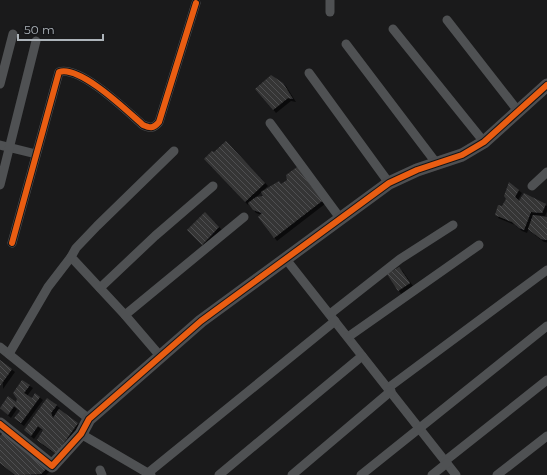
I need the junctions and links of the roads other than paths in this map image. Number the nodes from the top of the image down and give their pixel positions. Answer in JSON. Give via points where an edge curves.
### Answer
{"nodes":[{"id":1,"x":330,"y":0,"type":"edge"},
{"id":2,"x":196,"y":3,"type":"dead end"},
{"id":3,"x":330,"y":12,"type":"dead end"},
{"id":4,"x":447,"y":20,"type":"dead end"},
{"id":5,"x":393,"y":29,"type":"dead end"},
{"id":6,"x":13,"y":34,"type":"dead end"},
{"id":7,"x":36,"y":41,"type":"dead end"},
{"id":8,"x":346,"y":44,"type":"dead end"},
{"id":9,"x":309,"y":73,"type":"dead end"},
{"id":10,"x":0,"y":84,"type":"edge"},
{"id":11,"x":545,"y":90,"type":"edge"},
{"id":12,"x":518,"y":111,"type":"junction"},
{"id":13,"x":270,"y":123,"type":"dead end"},
{"id":14,"x":484,"y":142,"type":"junction"},
{"id":15,"x":0,"y":145,"type":"edge"},
{"id":16,"x":9,"y":147,"type":"junction"},
{"id":17,"x":174,"y":151,"type":"dead end"},
{"id":18,"x":36,"y":154,"type":"junction"},
{"id":19,"x":437,"y":164,"type":"junction"},
{"id":20,"x":547,"y":172,"type":"edge"},
{"id":21,"x":389,"y":183,"type":"junction"},
{"id":22,"x":0,"y":185,"type":"edge"},
{"id":23,"x":213,"y":186,"type":"dead end"},
{"id":24,"x":532,"y":186,"type":"dead end"},
{"id":25,"x":244,"y":217,"type":"dead end"},
{"id":26,"x":340,"y":218,"type":"junction"},
{"id":27,"x":453,"y":225,"type":"dead end"},
{"id":28,"x":12,"y":243,"type":"dead end"},
{"id":29,"x":479,"y":245,"type":"dead end"},
{"id":30,"x":71,"y":257,"type":"junction"},
{"id":31,"x":286,"y":258,"type":"junction"},
{"id":32,"x":547,"y":270,"type":"edge"},
{"id":33,"x":100,"y":288,"type":"junction"},
{"id":34,"x":125,"y":315,"type":"junction"},
{"id":35,"x":333,"y":317,"type":"junction"},
{"id":36,"x":547,"y":326,"type":"edge"},
{"id":37,"x":348,"y":337,"type":"junction"},
{"id":38,"x":0,"y":347,"type":"edge"},
{"id":39,"x":9,"y":354,"type":"junction"},
{"id":40,"x":362,"y":356,"type":"junction"},
{"id":41,"x":161,"y":357,"type":"junction"},
{"id":42,"x":547,"y":380,"type":"edge"},
{"id":43,"x":390,"y":390,"type":"junction"},
{"id":44,"x":89,"y":419,"type":"junction"},
{"id":45,"x":0,"y":424,"type":"edge"},
{"id":46,"x":419,"y":427,"type":"junction"},
{"id":47,"x":81,"y":434,"type":"junction"},
{"id":48,"x":547,"y":436,"type":"edge"},
{"id":49,"x":446,"y":462,"type":"junction"},
{"id":50,"x":53,"y":471,"type":"edge"},
{"id":51,"x":149,"y":474,"type":"edge"},
{"id":52,"x":219,"y":475,"type":"edge"},
{"id":53,"x":292,"y":475,"type":"edge"},
{"id":54,"x":361,"y":475,"type":"edge"},
{"id":55,"x":432,"y":475,"type":"edge"},
{"id":56,"x":456,"y":475,"type":"edge"},
{"id":57,"x":498,"y":475,"type":"edge"}],
"edges":[{"from":1,"to":3,"type":"street"},
{"from":2,"to":18,"type":"street","via":[[159,122],[155,127],[143,125],[89,80],[62,71],[57,75]]},
{"from":4,"to":12,"type":"street"},
{"from":5,"to":14,"type":"street"},
{"from":6,"to":10,"type":"street"},
{"from":7,"to":16,"type":"street"},
{"from":8,"to":19,"type":"street"},
{"from":9,"to":21,"type":"street"},
{"from":11,"to":12,"type":"street"},
{"from":12,"to":14,"type":"street"},
{"from":13,"to":26,"type":"street"},
{"from":14,"to":19,"type":"street","via":[[462,155]]},
{"from":15,"to":16,"type":"street"},
{"from":16,"to":18,"type":"street"},
{"from":16,"to":22,"type":"street"},
{"from":17,"to":30,"type":"street","via":[[97,226]]},
{"from":18,"to":28,"type":"street"},
{"from":19,"to":21,"type":"street"},
{"from":20,"to":24,"type":"street"},
{"from":21,"to":26,"type":"street"},
{"from":23,"to":33,"type":"street"},
{"from":25,"to":34,"type":"street"},
{"from":26,"to":31,"type":"street"},
{"from":27,"to":35,"type":"street","via":[[400,259]]},
{"from":29,"to":37,"type":"street"},
{"from":30,"to":33,"type":"street"},
{"from":30,"to":39,"type":"street","via":[[48,287]]},
{"from":31,"to":35,"type":"street"},
{"from":31,"to":41,"type":"street","via":[[201,321]]},
{"from":32,"to":43,"type":"street"},
{"from":33,"to":34,"type":"street"},
{"from":34,"to":41,"type":"street"},
{"from":35,"to":37,"type":"street"},
{"from":35,"to":51,"type":"street"},
{"from":36,"to":46,"type":"street"},
{"from":37,"to":40,"type":"street"},
{"from":38,"to":39,"type":"street"},
{"from":39,"to":44,"type":"street"},
{"from":40,"to":43,"type":"street"},
{"from":40,"to":52,"type":"street"},
{"from":41,"to":44,"type":"street"},
{"from":42,"to":49,"type":"street"},
{"from":43,"to":46,"type":"street"},
{"from":43,"to":53,"type":"street"},
{"from":44,"to":47,"type":"street"},
{"from":45,"to":50,"type":"street"},
{"from":46,"to":49,"type":"street"},
{"from":46,"to":54,"type":"street"},
{"from":47,"to":50,"type":"street"},
{"from":47,"to":51,"type":"street"},
{"from":48,"to":57,"type":"street"},
{"from":49,"to":55,"type":"street"},
{"from":49,"to":56,"type":"street"}]}
